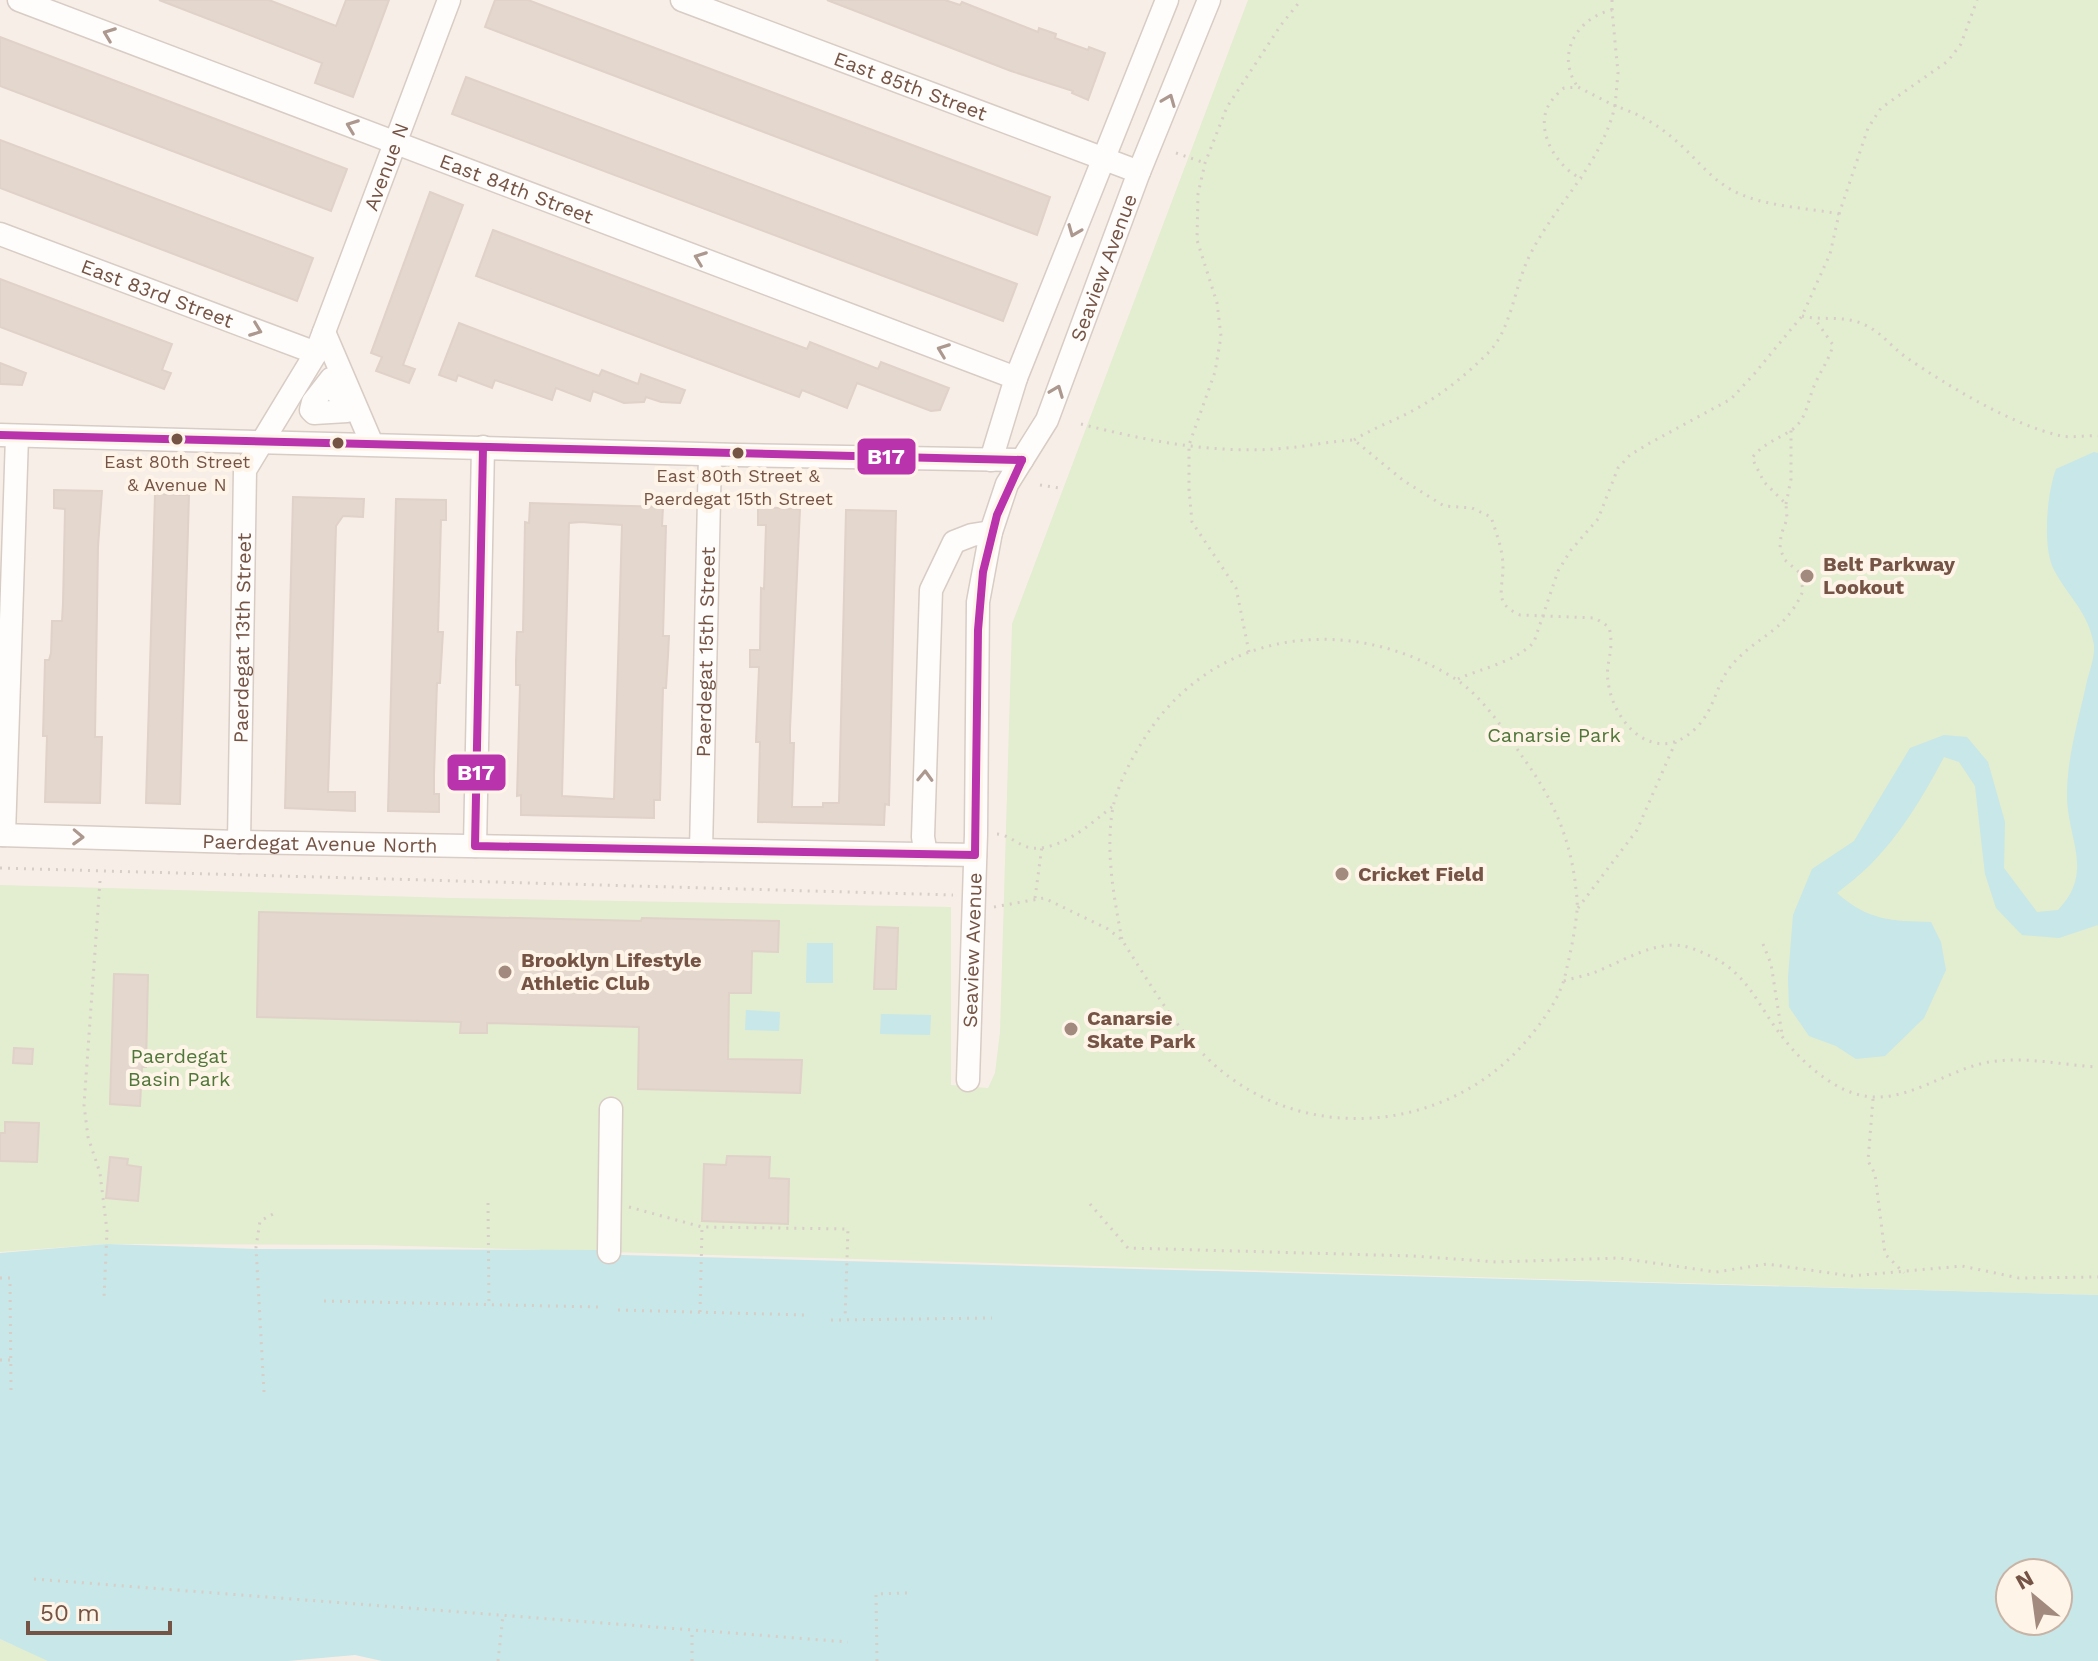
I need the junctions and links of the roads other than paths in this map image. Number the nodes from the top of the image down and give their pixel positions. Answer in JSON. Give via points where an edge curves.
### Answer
{"nodes":[{"id":1,"x":19,"y":0,"type":"edge"},
{"id":2,"x":449,"y":0,"type":"edge"},
{"id":3,"x":682,"y":0,"type":"edge"},
{"id":4,"x":1167,"y":0,"type":"edge"},
{"id":5,"x":1209,"y":0,"type":"edge"},
{"id":6,"x":395,"y":143,"type":"junction"},
{"id":7,"x":1103,"y":159,"type":"junction"},
{"id":8,"x":1139,"y":172,"type":"junction"},
{"id":9,"x":0,"y":234,"type":"edge"},
{"id":10,"x":320,"y":343,"type":"junction"},
{"id":11,"x":1016,"y":378,"type":"junction"},
{"id":12,"x":9,"y":435,"type":"edge"},
{"id":13,"x":264,"y":442,"type":"junction"},
{"id":14,"x":372,"y":444,"type":"junction"},
{"id":15,"x":483,"y":447,"type":"junction"},
{"id":16,"x":710,"y":455,"type":"junction"},
{"id":17,"x":991,"y":460,"type":"junction"},
{"id":18,"x":1022,"y":460,"type":"junction"},
{"id":19,"x":991,"y":532,"type":"junction"},
{"id":20,"x":2,"y":835,"type":"edge"},
{"id":21,"x":239,"y":842,"type":"junction"},
{"id":22,"x":475,"y":846,"type":"junction"},
{"id":23,"x":701,"y":850,"type":"junction"},
{"id":24,"x":926,"y":854,"type":"junction"},
{"id":25,"x":975,"y":855,"type":"junction"},
{"id":26,"x":968,"y":1080,"type":"dead end"},
{"id":27,"x":611,"y":1109,"type":"dead end"},
{"id":28,"x":609,"y":1252,"type":"dead end"}],
"edges":[{"from":6,"to":1,"type":"street","name":"East 84th Street","one_way":true},
{"from":2,"to":6,"type":"street","name":"Avenue N"},
{"from":3,"to":7,"type":"street","name":"East 85th Street"},
{"from":4,"to":7,"type":"street","name":"Seaview Avenue"},
{"from":8,"to":5,"type":"street","name":"Seaview Avenue","one_way":true},
{"from":6,"to":10,"type":"street","name":"Avenue N"},
{"from":11,"to":6,"type":"street","name":"East 84th Street","one_way":true},
{"from":7,"to":8,"type":"street","name":"East 85th Street"},
{"from":7,"to":11,"type":"street","name":"Seaview Avenue","one_way":true},
{"from":18,"to":8,"type":"street","name":"Seaview Avenue","one_way":true,"via":[[1047,420]]},
{"from":9,"to":10,"type":"street","name":"East 83rd Street","one_way":true},
{"from":10,"to":13,"type":"street","name":"Avenue N"},
{"from":10,"to":14,"type":"street"},
{"from":11,"to":17,"type":"street","name":"Seaview Avenue"},
{"from":12,"to":13,"type":"street"},
{"from":12,"to":20,"type":"street"},
{"from":13,"to":14,"type":"street"},
{"from":13,"to":21,"type":"street","name":"Paerdegat 13th Street","via":[[245,470]]},
{"from":14,"to":15,"type":"street"},
{"from":15,"to":16,"type":"street"},
{"from":15,"to":22,"type":"street"},
{"from":16,"to":17,"type":"street"},
{"from":16,"to":23,"type":"street","name":"Paerdegat 15th Street"},
{"from":17,"to":18,"type":"street"},
{"from":18,"to":19,"type":"street","name":"Seaview Avenue","via":[[1007,484]]},
{"from":24,"to":19,"type":"street","one_way":true,"via":[[931,590],[954,542]]},
{"from":19,"to":25,"type":"street","name":"Seaview Avenue","via":[[978,602]]},
{"from":20,"to":21,"type":"street","name":"Paerdegat Avenue North","one_way":true},
{"from":21,"to":22,"type":"street","name":"Paerdegat Avenue North"},
{"from":22,"to":23,"type":"street","name":"Paerdegat Avenue North"},
{"from":23,"to":24,"type":"street","name":"Paerdegat Avenue North"},
{"from":24,"to":25,"type":"street","name":"Paerdegat Avenue North"},
{"from":25,"to":26,"type":"street","name":"Seaview Avenue"},
{"from":27,"to":28,"type":"street"}]}
